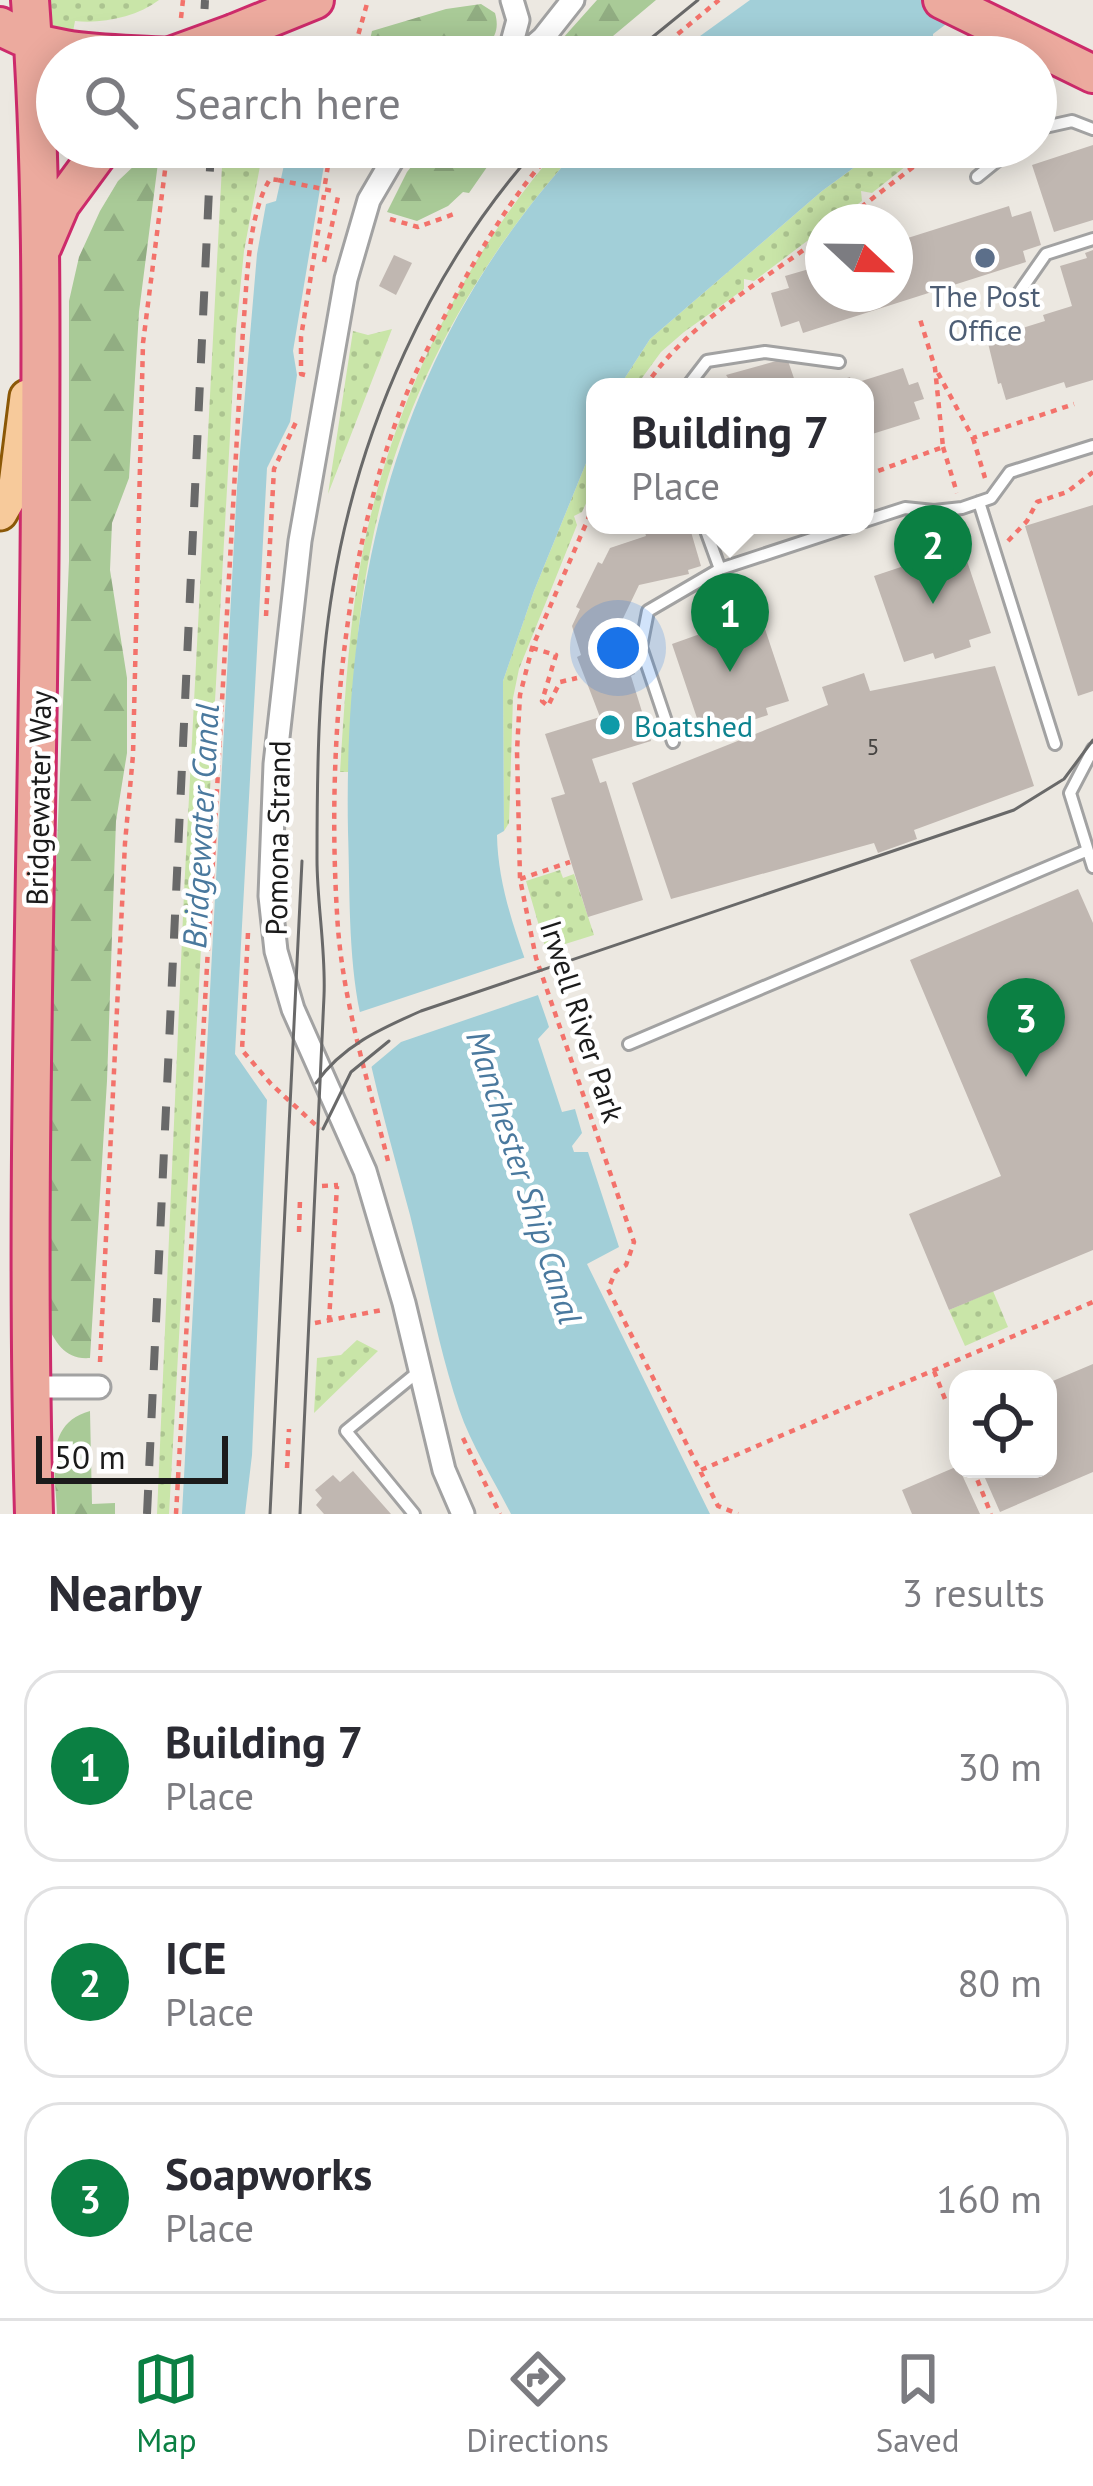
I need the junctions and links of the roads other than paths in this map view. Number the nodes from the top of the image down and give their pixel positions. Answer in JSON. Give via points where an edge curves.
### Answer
{"nodes":[{"id":1,"x":30,"y":0,"type":"edge"},
{"id":2,"x":315,"y":0,"type":"edge"},
{"id":3,"x":512,"y":0,"type":"edge"},
{"id":4,"x":573,"y":0,"type":"edge"},
{"id":5,"x":942,"y":0,"type":"edge"},
{"id":6,"x":234,"y":31,"type":"edge"},
{"id":7,"x":16,"y":33,"type":"edge"},
{"id":8,"x":514,"y":36,"type":"edge"},
{"id":9,"x":545,"y":36,"type":"edge"},
{"id":10,"x":1015,"y":36,"type":"edge"},
{"id":11,"x":1057,"y":56,"type":"edge"},
{"id":12,"x":1093,"y":74,"type":"edge"},
{"id":13,"x":31,"y":82,"type":"edge"},
{"id":14,"x":1057,"y":125,"type":"edge"},
{"id":15,"x":1093,"y":129,"type":"edge"},
{"id":16,"x":88,"y":168,"type":"edge"},
{"id":17,"x":388,"y":168,"type":"edge"},
{"id":18,"x":988,"y":168,"type":"edge"},
{"id":19,"x":977,"y":177,"type":"dead end"},
{"id":20,"x":1093,"y":238,"type":"edge"},
{"id":21,"x":40,"y":254,"type":"junction"},
{"id":22,"x":41,"y":294,"type":"junction"},
{"id":23,"x":1014,"y":300,"type":"dead end"},
{"id":24,"x":839,"y":362,"type":"dead end"},
{"id":25,"x":694,"y":378,"type":"edge"},
{"id":26,"x":1093,"y":446,"type":"edge"},
{"id":27,"x":985,"y":500,"type":"junction"},
{"id":28,"x":0,"y":513,"type":"edge"},
{"id":29,"x":874,"y":518,"type":"edge"},
{"id":30,"x":707,"y":534,"type":"edge"},
{"id":31,"x":827,"y":534,"type":"edge"},
{"id":32,"x":720,"y":569,"type":"junction"},
{"id":33,"x":673,"y":742,"type":"dead end"},
{"id":34,"x":1054,"y":744,"type":"dead end"},
{"id":35,"x":1093,"y":749,"type":"edge"},
{"id":36,"x":1086,"y":850,"type":"junction"},
{"id":37,"x":1093,"y":867,"type":"edge"},
{"id":38,"x":629,"y":1044,"type":"dead end"},
{"id":39,"x":418,"y":1372,"type":"junction"},
{"id":40,"x":32,"y":1387,"type":"junction"},
{"id":41,"x":99,"y":1387,"type":"road end"},
{"id":42,"x":34,"y":1514,"type":"edge"},
{"id":43,"x":414,"y":1514,"type":"edge"},
{"id":44,"x":464,"y":1514,"type":"edge"}],
"edges":[{"from":1,"to":7,"type":"highway","name":"Bridgewater Way"},
{"from":2,"to":6,"type":"highway"},
{"from":3,"to":8,"type":"street"},
{"from":4,"to":9,"type":"street"},
{"from":5,"to":10,"type":"highway"},
{"from":7,"to":13,"type":"highway","name":"Bridgewater Way"},
{"from":11,"to":12,"type":"highway"},
{"from":13,"to":21,"type":"highway","name":"Bridgewater Way"},
{"from":14,"to":15,"type":"lane"},
{"from":16,"to":21,"type":"highway"},
{"from":17,"to":39,"type":"street","name":"Pomona Strand","via":[[369,200],[346,279],[304,519],[284,653],[270,896],[293,1009],[364,1171]]},
{"from":18,"to":19,"type":"lane"},
{"from":20,"to":23,"type":"lane","via":[[1046,254]]},
{"from":21,"to":22,"type":"highway","name":"Bridgewater Way"},
{"from":22,"to":28,"type":"main road","via":[[16,485]]},
{"from":22,"to":40,"type":"highway","name":"Bridgewater Way","via":[[28,1138]]},
{"from":24,"to":25,"type":"lane","via":[[765,352],[706,361]]},
{"from":26,"to":27,"type":"lane","via":[[1010,472]]},
{"from":27,"to":29,"type":"lane"},
{"from":27,"to":34,"type":"lane"},
{"from":30,"to":32,"type":"lane"},
{"from":31,"to":32,"type":"lane"},
{"from":32,"to":33,"type":"lane","via":[[648,611],[641,647]]},
{"from":35,"to":36,"type":"lane","via":[[1070,793]]},
{"from":36,"to":37,"type":"lane"},
{"from":36,"to":38,"type":"lane"},
{"from":39,"to":43,"type":"lane","via":[[346,1431]]},
{"from":39,"to":44,"type":"street","name":"Pomona Strand"},
{"from":40,"to":41,"type":"street"},
{"from":40,"to":42,"type":"highway","name":"Bridgewater Way"}]}
